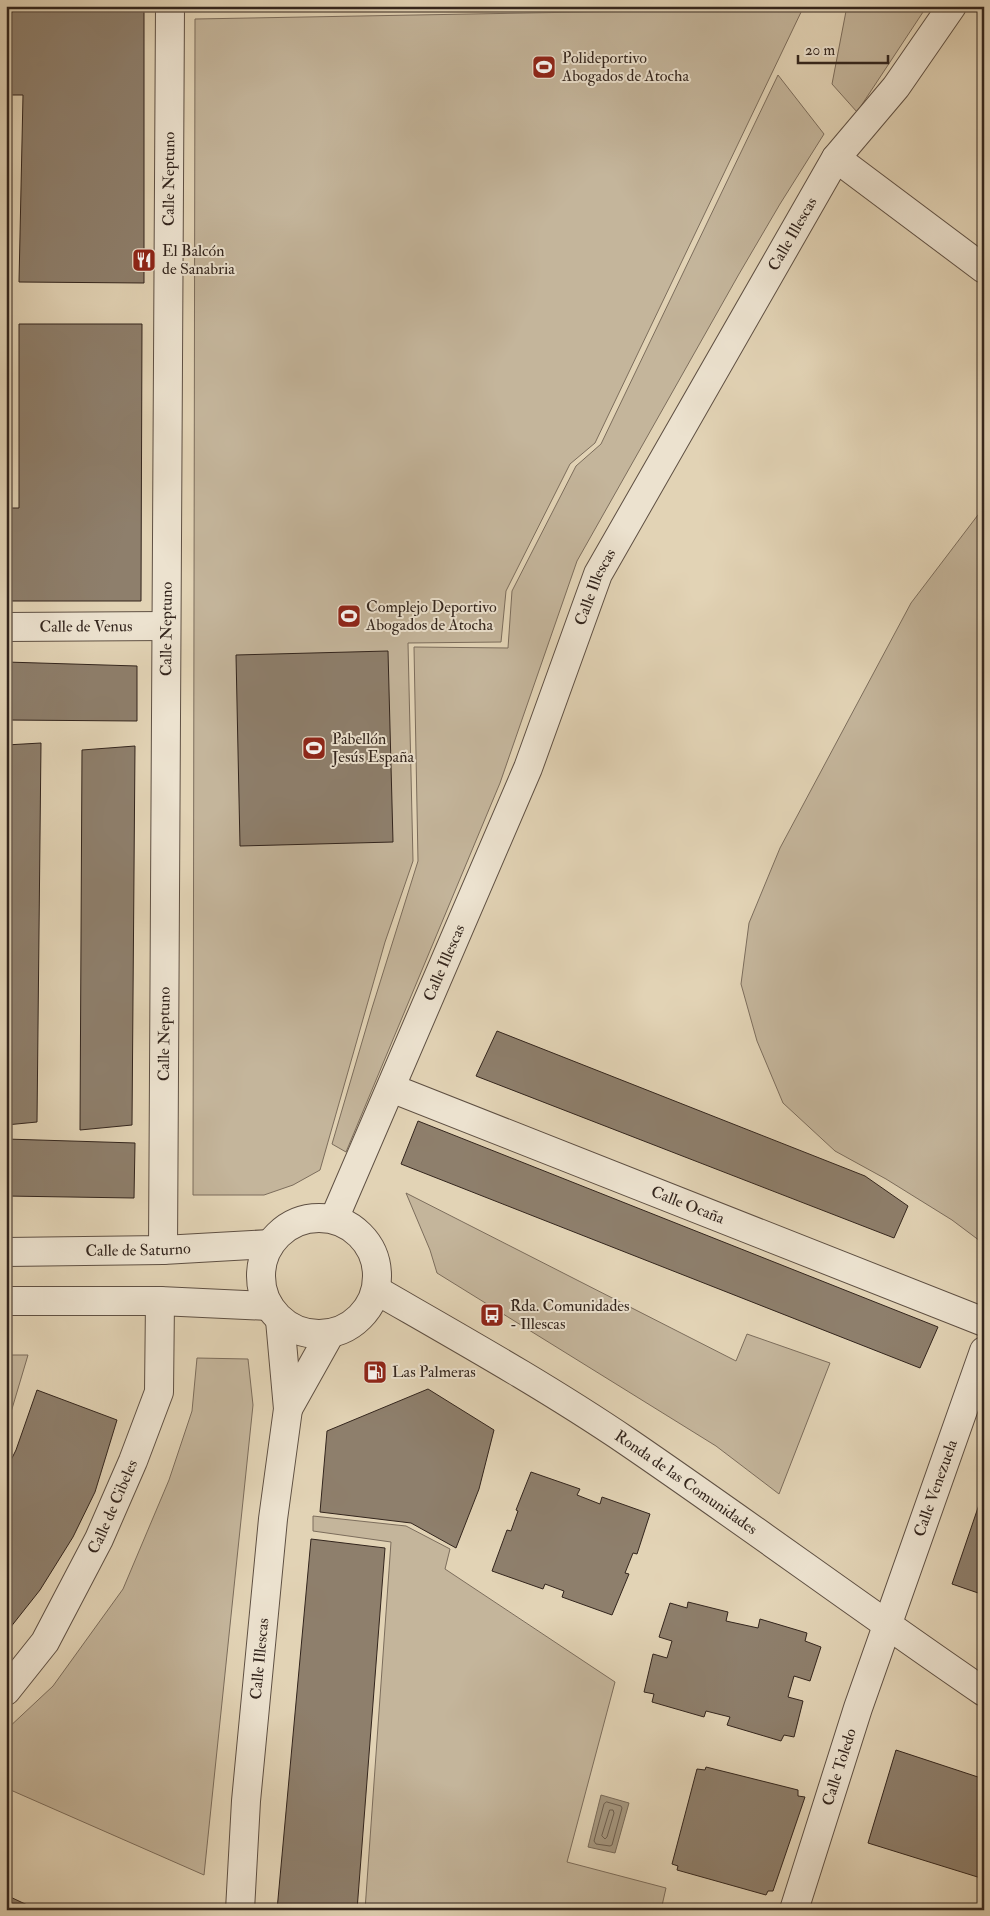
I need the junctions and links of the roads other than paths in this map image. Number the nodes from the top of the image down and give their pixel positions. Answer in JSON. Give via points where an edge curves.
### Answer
{"nodes":[{"id":1,"x":170,"y":6,"type":"edge"},
{"id":2,"x":952,"y":6,"type":"edge"},
{"id":3,"x":836,"y":158,"type":"junction"},
{"id":4,"x":984,"y":269,"type":"edge"},
{"id":5,"x":166,"y":626,"type":"junction"},
{"id":6,"x":6,"y":627,"type":"edge"},
{"id":7,"x":391,"y":1088,"type":"junction"},
{"id":8,"x":334,"y":1219,"type":"junction"},
{"id":9,"x":270,"y":1244,"type":"junction"},
{"id":10,"x":163,"y":1250,"type":"junction"},
{"id":11,"x":6,"y":1252,"type":"edge"},
{"id":12,"x":376,"y":1290,"type":"junction"},
{"id":13,"x":6,"y":1301,"type":"edge"},
{"id":14,"x":160,"y":1301,"type":"junction"},
{"id":15,"x":274,"y":1313,"type":"junction"},
{"id":16,"x":984,"y":1322,"type":"edge"},
{"id":17,"x":330,"y":1334,"type":"junction"},
{"id":18,"x":984,"y":1351,"type":"edge"},
{"id":19,"x":288,"y":1409,"type":"junction"},
{"id":20,"x":887,"y":1626,"type":"junction"},
{"id":21,"x":6,"y":1692,"type":"edge"},
{"id":22,"x":984,"y":1692,"type":"edge"},
{"id":23,"x":240,"y":1910,"type":"edge"},
{"id":24,"x":794,"y":1910,"type":"edge"}],
"edges":[{"from":1,"to":5,"type":"street","name":"Calle Neptuno"},
{"from":2,"to":3,"type":"street","name":"Calle Illescas","via":[[896,87]]},
{"from":3,"to":4,"type":"street"},
{"from":3,"to":7,"type":"street","name":"Calle Illescas","via":[[598,574],[528,768]]},
{"from":5,"to":6,"type":"street","name":"Calle de Venus"},
{"from":5,"to":10,"type":"street","name":"Calle Neptuno"},
{"from":7,"to":8,"type":"street","name":"Calle Illescas"},
{"from":7,"to":16,"type":"street","name":"Calle Ocaña"},
{"from":8,"to":9,"type":"street","via":[[314,1218],[292,1224]]},
{"from":8,"to":12,"type":"street","via":[[355,1229],[370,1246],[378,1267]]},
{"from":9,"to":10,"type":"street","name":"Calle de Saturno"},
{"from":9,"to":15,"type":"street","via":[[260,1276],[264,1296]]},
{"from":10,"to":11,"type":"street","name":"Calle de Saturno"},
{"from":12,"to":17,"type":"street","via":[[360,1318]]},
{"from":12,"to":20,"type":"street","name":"Ronda de las Comunidades","via":[[536,1382],[628,1442]]},
{"from":13,"to":14,"type":"street"},
{"from":14,"to":15,"type":"street"},
{"from":14,"to":21,"type":"street","name":"Calle de Cibeles","via":[[159,1392],[133,1461],[100,1539],[45,1642]]},
{"from":15,"to":17,"type":"street","via":[[302,1332]]},
{"from":15,"to":19,"type":"street","name":"Calle Illescas"},
{"from":17,"to":19,"type":"street","name":"Calle Illescas"},
{"from":18,"to":20,"type":"street","name":"Calle Venezuela"},
{"from":19,"to":23,"type":"street","name":"Calle Illescas","via":[[272,1529],[246,1801]]},
{"from":20,"to":22,"type":"street","name":"Ronda de las Comunidades"},
{"from":20,"to":24,"type":"street","name":"Calle Toledo"}]}
